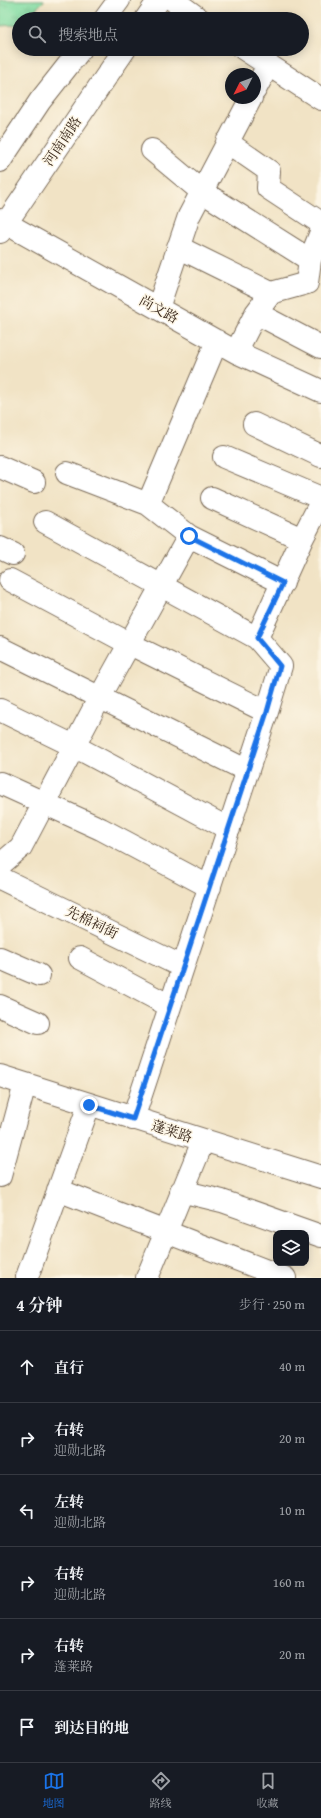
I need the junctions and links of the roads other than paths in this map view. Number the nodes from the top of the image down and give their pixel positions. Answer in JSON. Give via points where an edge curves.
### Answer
{"nodes":[{"id":1,"x":119,"y":0,"type":"edge"},
{"id":2,"x":159,"y":0,"type":"edge"},
{"id":3,"x":173,"y":0,"type":"edge"},
{"id":4,"x":110,"y":12,"type":"edge"},
{"id":5,"x":151,"y":12,"type":"edge"},
{"id":6,"x":189,"y":12,"type":"edge"},
{"id":7,"x":75,"y":56,"type":"edge"},
{"id":8,"x":120,"y":56,"type":"edge"},
{"id":9,"x":254,"y":56,"type":"edge"},
{"id":10,"x":268,"y":65,"type":"junction"},
{"id":11,"x":261,"y":78,"type":"edge"},
{"id":12,"x":321,"y":99,"type":"edge"},
{"id":13,"x":247,"y":104,"type":"edge"},
{"id":14,"x":227,"y":142,"type":"junction"},
{"id":15,"x":152,"y":150,"type":"dead end"},
{"id":16,"x":0,"y":161,"type":"edge"},
{"id":17,"x":201,"y":191,"type":"junction"},
{"id":18,"x":321,"y":222,"type":"edge"},
{"id":19,"x":2,"y":225,"type":"edge"},
{"id":20,"x":321,"y":232,"type":"edge"},
{"id":21,"x":178,"y":246,"type":"junction"},
{"id":22,"x":310,"y":260,"type":"junction"},
{"id":23,"x":271,"y":293,"type":"junction"},
{"id":24,"x":158,"y":308,"type":"junction"},
{"id":25,"x":256,"y":313,"type":"junction"},
{"id":26,"x":217,"y":341,"type":"junction"},
{"id":27,"x":321,"y":347,"type":"edge"},
{"id":28,"x":236,"y":352,"type":"junction"},
{"id":29,"x":321,"y":391,"type":"edge"},
{"id":30,"x":254,"y":424,"type":"dead end"},
{"id":31,"x":321,"y":456,"type":"edge"},
{"id":32,"x":224,"y":457,"type":"dead end"},
{"id":33,"x":0,"y":467,"type":"edge"},
{"id":34,"x":67,"y":473,"type":"dead end"},
{"id":35,"x":34,"y":482,"type":"dead end"},
{"id":36,"x":212,"y":498,"type":"dead end"},
{"id":37,"x":321,"y":498,"type":"edge"},
{"id":38,"x":321,"y":502,"type":"edge"},
{"id":39,"x":148,"y":504,"type":"junction"},
{"id":40,"x":45,"y":522,"type":"dead end"},
{"id":41,"x":189,"y":536,"type":"junction"},
{"id":42,"x":302,"y":539,"type":"junction"},
{"id":43,"x":10,"y":580,"type":"dead end"},
{"id":44,"x":283,"y":583,"type":"junction"},
{"id":45,"x":161,"y":587,"type":"junction"},
{"id":46,"x":257,"y":638,"type":"junction"},
{"id":47,"x":130,"y":644,"type":"junction"},
{"id":48,"x":0,"y":648,"type":"edge"},
{"id":49,"x":100,"y":698,"type":"junction"},
{"id":50,"x":0,"y":710,"type":"edge"},
{"id":51,"x":267,"y":712,"type":"junction"},
{"id":52,"x":74,"y":746,"type":"junction"},
{"id":53,"x":248,"y":771,"type":"junction"},
{"id":54,"x":0,"y":783,"type":"edge"},
{"id":55,"x":45,"y":803,"type":"junction"},
{"id":56,"x":229,"y":829,"type":"junction"},
{"id":57,"x":0,"y":865,"type":"edge"},
{"id":58,"x":0,"y":878,"type":"edge"},
{"id":59,"x":210,"y":887,"type":"junction"},
{"id":60,"x":0,"y":958,"type":"edge"},
{"id":61,"x":80,"y":958,"type":"dead end"},
{"id":62,"x":183,"y":967,"type":"junction"},
{"id":63,"x":39,"y":975,"type":"dead end"},
{"id":64,"x":0,"y":1006,"type":"edge"},
{"id":65,"x":170,"y":1006,"type":"junction"},
{"id":66,"x":38,"y":1023,"type":"dead end"},
{"id":67,"x":0,"y":1076,"type":"edge"},
{"id":68,"x":25,"y":1084,"type":"junction"},
{"id":69,"x":89,"y":1105,"type":"junction"},
{"id":70,"x":133,"y":1119,"type":"junction"},
{"id":71,"x":203,"y":1141,"type":"junction"},
{"id":72,"x":0,"y":1176,"type":"edge"},
{"id":73,"x":321,"y":1178,"type":"edge"},
{"id":74,"x":58,"y":1190,"type":"junction"},
{"id":75,"x":181,"y":1191,"type":"junction"},
{"id":76,"x":166,"y":1232,"type":"junction"},
{"id":77,"x":321,"y":1236,"type":"edge"},
{"id":78,"x":27,"y":1277,"type":"edge"},
{"id":79,"x":146,"y":1278,"type":"edge"},
{"id":80,"x":285,"y":1278,"type":"edge"}],
"edges":[{"from":1,"to":4,"type":"street"},
{"from":2,"to":5,"type":"street"},
{"from":3,"to":6,"type":"street"},
{"from":7,"to":16,"type":"street","via":[[40,101]]},
{"from":8,"to":19,"type":"street","name":"河南南路"},
{"from":9,"to":10,"type":"street"},
{"from":10,"to":11,"type":"street"},
{"from":10,"to":12,"type":"street"},
{"from":13,"to":14,"type":"street"},
{"from":14,"to":17,"type":"street"},
{"from":14,"to":18,"type":"street","via":[[270,172],[268,188]]},
{"from":15,"to":17,"type":"street"},
{"from":17,"to":21,"type":"street","via":[[188,216]]},
{"from":17,"to":22,"type":"street"},
{"from":19,"to":24,"type":"street","name":"尚文路"},
{"from":20,"to":22,"type":"street"},
{"from":21,"to":23,"type":"street"},
{"from":21,"to":24,"type":"street"},
{"from":22,"to":23,"type":"street","via":[[307,284]]},
{"from":23,"to":25,"type":"street"},
{"from":24,"to":26,"type":"street","name":"尚文路"},
{"from":25,"to":27,"type":"street"},
{"from":25,"to":28,"type":"street"},
{"from":26,"to":28,"type":"street","name":"尚文路"},
{"from":26,"to":39,"type":"street"},
{"from":28,"to":29,"type":"street","name":"尚文路"},
{"from":30,"to":31,"type":"street"},
{"from":32,"to":37,"type":"street"},
{"from":33,"to":35,"type":"street"},
{"from":34,"to":39,"type":"street"},
{"from":36,"to":42,"type":"street"},
{"from":38,"to":42,"type":"street"},
{"from":39,"to":41,"type":"street"},
{"from":40,"to":45,"type":"street"},
{"from":41,"to":44,"type":"street"},
{"from":41,"to":45,"type":"street"},
{"from":42,"to":44,"type":"street"},
{"from":43,"to":47,"type":"street"},
{"from":44,"to":46,"type":"street"},
{"from":45,"to":46,"type":"street"},
{"from":45,"to":47,"type":"street"},
{"from":46,"to":51,"type":"street","via":[[280,666]]},
{"from":47,"to":49,"type":"street"},
{"from":47,"to":51,"type":"street"},
{"from":48,"to":49,"type":"street"},
{"from":49,"to":52,"type":"street"},
{"from":49,"to":53,"type":"street"},
{"from":50,"to":52,"type":"street"},
{"from":51,"to":53,"type":"street"},
{"from":52,"to":55,"type":"street"},
{"from":52,"to":56,"type":"street"},
{"from":53,"to":56,"type":"street"},
{"from":54,"to":55,"type":"street"},
{"from":55,"to":57,"type":"street","via":[[21,847]]},
{"from":55,"to":59,"type":"street","via":[[101,829]]},
{"from":56,"to":59,"type":"street"},
{"from":58,"to":62,"type":"street","name":"先棉祠街"},
{"from":59,"to":62,"type":"street"},
{"from":60,"to":63,"type":"street"},
{"from":61,"to":65,"type":"street"},
{"from":62,"to":65,"type":"street"},
{"from":64,"to":66,"type":"street"},
{"from":65,"to":70,"type":"street"},
{"from":67,"to":68,"type":"street","name":"蓬莱路"},
{"from":68,"to":69,"type":"street","name":"蓬莱路"},
{"from":68,"to":72,"type":"street"},
{"from":69,"to":70,"type":"street","name":"蓬莱路"},
{"from":69,"to":74,"type":"street"},
{"from":70,"to":71,"type":"street","name":"蓬莱路"},
{"from":71,"to":73,"type":"street","name":"蓬莱路"},
{"from":71,"to":75,"type":"street"},
{"from":74,"to":76,"type":"street"},
{"from":74,"to":78,"type":"street"},
{"from":75,"to":76,"type":"street"},
{"from":75,"to":77,"type":"street","via":[[222,1201]]},
{"from":76,"to":79,"type":"street"},
{"from":76,"to":80,"type":"street"}]}
